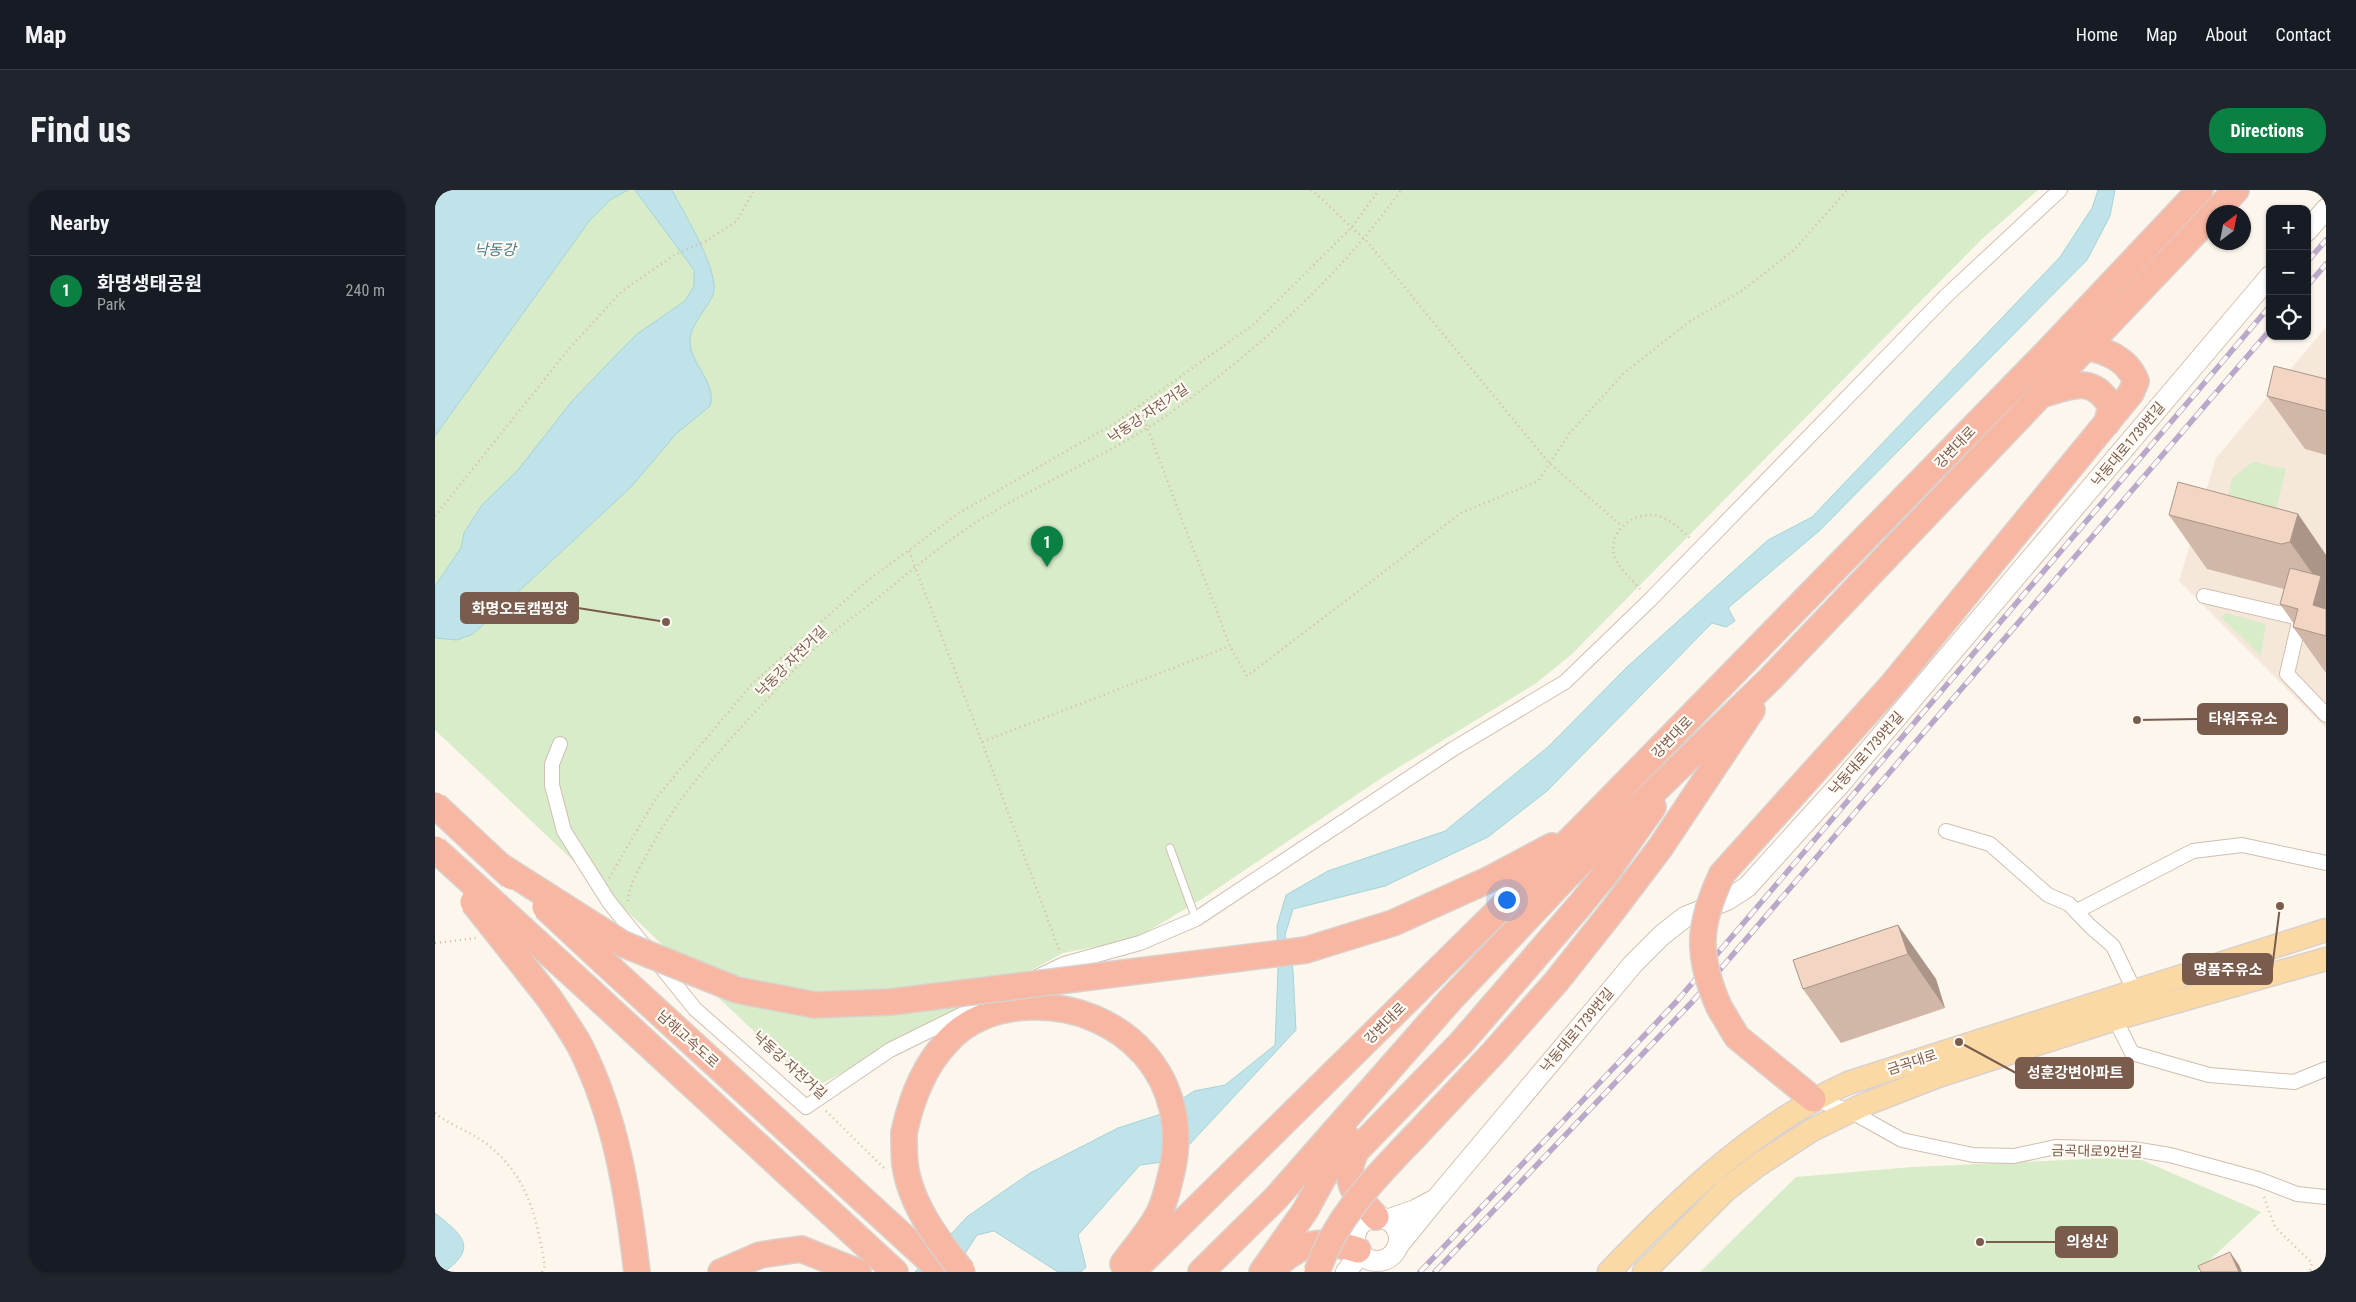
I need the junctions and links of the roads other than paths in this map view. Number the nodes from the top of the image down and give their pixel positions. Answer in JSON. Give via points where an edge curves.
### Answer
{"nodes":[{"id":1,"x":2060,"y":190,"type":"edge"},
{"id":2,"x":2200,"y":190,"type":"edge"},
{"id":3,"x":2236,"y":190,"type":"edge"},
{"id":4,"x":2222,"y":205,"type":"edge"},
{"id":5,"x":2326,"y":209,"type":"edge"},
{"id":6,"x":2206,"y":222,"type":"edge"},
{"id":7,"x":2311,"y":226,"type":"edge"},
{"id":8,"x":2266,"y":281,"type":"edge"},
{"id":9,"x":2089,"y":347,"type":"junction"},
{"id":10,"x":2047,"y":352,"type":"junction"},
{"id":11,"x":2044,"y":394,"type":"junction"},
{"id":12,"x":2107,"y":423,"type":"junction"},
{"id":13,"x":2204,"y":596,"type":"dead end"},
{"id":14,"x":2326,"y":604,"type":"edge"},
{"id":15,"x":2300,"y":618,"type":"junction"},
{"id":16,"x":1770,"y":680,"type":"junction"},
{"id":17,"x":2326,"y":715,"type":"edge"},
{"id":18,"x":560,"y":744,"type":"dead end"},
{"id":19,"x":1672,"y":774,"type":"junction"},
{"id":20,"x":435,"y":805,"type":"edge"},
{"id":21,"x":1579,"y":831,"type":"junction"},
{"id":22,"x":1946,"y":831,"type":"dead end"},
{"id":23,"x":1170,"y":848,"type":"dead end"},
{"id":24,"x":435,"y":849,"type":"edge"},
{"id":25,"x":435,"y":858,"type":"edge"},
{"id":26,"x":2326,"y":863,"type":"edge"},
{"id":27,"x":499,"y":866,"type":"junction"},
{"id":28,"x":2077,"y":911,"type":"junction"},
{"id":29,"x":1196,"y":919,"type":"junction"},
{"id":30,"x":2326,"y":930,"type":"edge"},
{"id":31,"x":2326,"y":959,"type":"edge"},
{"id":32,"x":2134,"y":990,"type":"junction"},
{"id":33,"x":2115,"y":1019,"type":"junction"},
{"id":34,"x":2326,"y":1069,"type":"edge"},
{"id":35,"x":1381,"y":1076,"type":"junction"},
{"id":36,"x":1813,"y":1099,"type":"junction"},
{"id":37,"x":1850,"y":1111,"type":"junction"},
{"id":38,"x":2326,"y":1197,"type":"edge"},
{"id":39,"x":1436,"y":1199,"type":"junction"},
{"id":40,"x":1381,"y":1219,"type":"junction"},
{"id":41,"x":1359,"y":1252,"type":"junction"},
{"id":42,"x":1392,"y":1253,"type":"junction"},
{"id":43,"x":637,"y":1272,"type":"edge"},
{"id":44,"x":721,"y":1272,"type":"edge"},
{"id":45,"x":858,"y":1272,"type":"edge"},
{"id":46,"x":895,"y":1272,"type":"edge"},
{"id":47,"x":942,"y":1272,"type":"edge"},
{"id":48,"x":963,"y":1272,"type":"edge"},
{"id":49,"x":1117,"y":1272,"type":"edge"},
{"id":50,"x":1132,"y":1272,"type":"edge"},
{"id":51,"x":1201,"y":1272,"type":"edge"},
{"id":52,"x":1262,"y":1272,"type":"edge"},
{"id":53,"x":1269,"y":1272,"type":"edge"},
{"id":54,"x":1317,"y":1272,"type":"edge"},
{"id":55,"x":1346,"y":1272,"type":"edge"},
{"id":56,"x":1371,"y":1272,"type":"edge"},
{"id":57,"x":1609,"y":1272,"type":"edge"},
{"id":58,"x":1644,"y":1272,"type":"edge"}],
"edges":[{"from":1,"to":29,"type":"street","via":[[1945,296],[1650,600],[1565,682],[1453,749]]},
{"from":2,"to":10,"type":"highway","name":"강변대로"},
{"from":3,"to":4,"type":"highway","name":"강변대로"},
{"from":5,"to":7,"type":"street"},
{"from":6,"to":9,"type":"highway","name":"강변대로"},
{"from":8,"to":39,"type":"street","name":"낙동대로1739번길","via":[[1842,782],[1747,887],[1727,900],[1685,917],[1633,964]]},
{"from":9,"to":10,"type":"highway"},
{"from":9,"to":11,"type":"highway","name":"강변대로"},
{"from":9,"to":12,"type":"highway","via":[[2121,360],[2136,381],[2131,393]]},
{"from":10,"to":21,"type":"highway","name":"강변대로"},
{"from":11,"to":12,"type":"highway","via":[[2075,384],[2094,387],[2111,407]]},
{"from":11,"to":16,"type":"highway","name":"강변대로"},
{"from":12,"to":36,"type":"highway","bridge":true,"via":[[1892,686],[1722,874],[1711,897],[1703,924],[1702,944],[1707,976],[1719,1007],[1737,1037]]},
{"from":13,"to":15,"type":"street"},
{"from":14,"to":15,"type":"street"},
{"from":15,"to":17,"type":"street","via":[[2287,674]]},
{"from":16,"to":19,"type":"highway","name":"강변대로"},
{"from":16,"to":54,"type":"highway","bridge":true,"via":[[1730,746],[1613,910],[1543,996],[1357,1198],[1326,1248]]},
{"from":18,"to":29,"type":"street","via":[[552,764],[552,785],[564,830],[601,890],[695,1009],[806,1107],[890,1050],[1064,964],[1139,944]]},
{"from":19,"to":35,"type":"highway","name":"강변대로","via":[[1568,876]]},
{"from":19,"to":40,"type":"highway","via":[[1642,825],[1607,872],[1461,1042],[1356,1151],[1350,1164],[1349,1178],[1354,1193]]},
{"from":20,"to":27,"type":"highway","name":"남해고속도로","bridge":true},
{"from":21,"to":27,"type":"highway","bridge":true,"via":[[1488,880],[1393,923],[1305,950],[891,1002],[815,1005],[737,990],[623,944]]},
{"from":21,"to":50,"type":"highway","name":"강변대로"},
{"from":22,"to":28,"type":"street","via":[[1990,844],[2048,895]]},
{"from":23,"to":29,"type":"lane"},
{"from":24,"to":46,"type":"highway","bridge":true},
{"from":25,"to":43,"type":"highway","bridge":true,"via":[[549,998],[580,1047],[605,1106],[619,1153]]},
{"from":26,"to":28,"type":"street","via":[[2242,845],[2193,851]]},
{"from":27,"to":47,"type":"highway","name":"남해고속도로","bridge":true},
{"from":28,"to":32,"type":"street","via":[[2113,946]]},
{"from":30,"to":32,"type":"main road","name":"금곡대로"},
{"from":31,"to":33,"type":"main road","name":"금곡대로"},
{"from":32,"to":36,"type":"main road","name":"금곡대로","via":[[1848,1083]]},
{"from":33,"to":34,"type":"street","via":[[2133,1053],[2209,1075],[2294,1082]]},
{"from":33,"to":37,"type":"main road","name":"금곡대로","via":[[1938,1076]]},
{"from":35,"to":51,"type":"highway","name":"강변대로","via":[[1277,1198]]},
{"from":35,"to":52,"type":"highway","via":[[1305,1211]]},
{"from":36,"to":37,"type":"street","name":"금곡대로92번길"},
{"from":36,"to":57,"type":"main road","name":"금곡대로","via":[[1770,1126],[1709,1174]]},
{"from":37,"to":38,"type":"street","name":"금곡대로92번길","via":[[1902,1140],[1973,1155],[2014,1156],[2056,1147],[2133,1148],[2258,1179],[2297,1194]]},
{"from":37,"to":58,"type":"main road","name":"금곡대로","via":[[1812,1130],[1751,1170],[1726,1190]]},
{"from":39,"to":40,"type":"street","via":[[1415,1210]]},
{"from":39,"to":42,"type":"street","name":"낙동대로1739번길"},
{"from":40,"to":41,"type":"street","via":[[1366,1220],[1357,1229],[1355,1241]]},
{"from":40,"to":42,"type":"street","via":[[1395,1227],[1397,1233]]},
{"from":41,"to":42,"type":"street","via":[[1373,1260]]},
{"from":41,"to":53,"type":"highway","via":[[1317,1243],[1303,1246]]},
{"from":41,"to":55,"type":"street"},
{"from":42,"to":56,"type":"street","name":"낙동대로1739번길"},
{"from":44,"to":45,"type":"highway","via":[[760,1255],[801,1249]]},
{"from":48,"to":49,"type":"highway","bridge":true,"via":[[936,1237],[911,1191],[905,1164],[904,1133],[911,1102],[936,1054],[948,1040],[983,1016],[1018,1007],[1060,1008],[1100,1019],[1123,1033],[1155,1067],[1166,1088],[1174,1111],[1177,1140],[1168,1185],[1160,1211]]}]}
